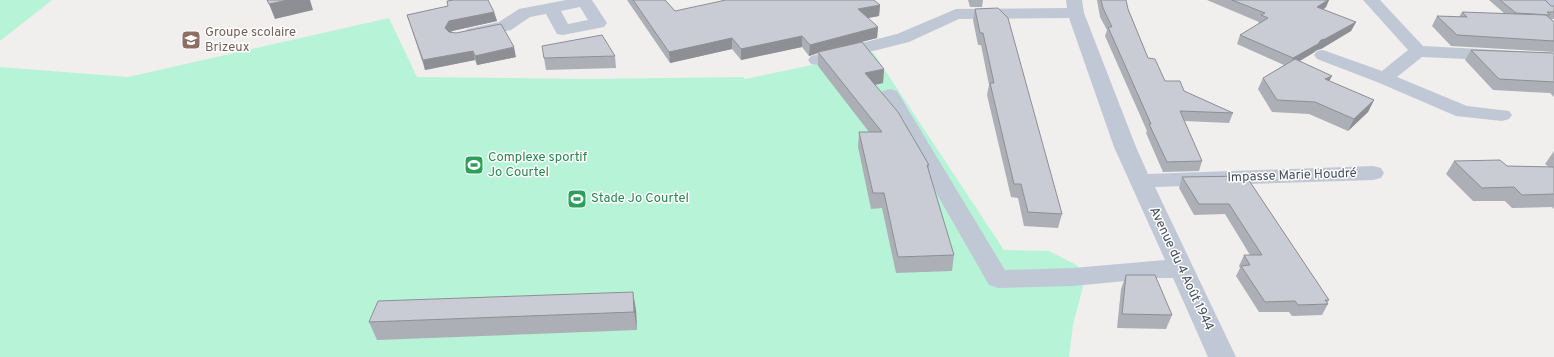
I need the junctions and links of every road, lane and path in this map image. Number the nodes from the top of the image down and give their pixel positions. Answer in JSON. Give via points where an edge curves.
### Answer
{"nodes":[{"id":1,"x":578,"y":0,"type":"edge"},
{"id":2,"x":584,"y":0,"type":"edge"},
{"id":3,"x":1371,"y":0,"type":"edge"},
{"id":4,"x":1544,"y":0,"type":"edge"},
{"id":5,"x":551,"y":7,"type":"junction"},
{"id":6,"x":1075,"y":7,"type":"edge"},
{"id":7,"x":1554,"y":8,"type":"edge"},
{"id":8,"x":458,"y":36,"type":"edge"},
{"id":9,"x":1418,"y":51,"type":"junction"},
{"id":10,"x":1323,"y":55,"type":"dead end"},
{"id":11,"x":1554,"y":58,"type":"edge"},
{"id":12,"x":817,"y":60,"type":"edge"},
{"id":13,"x":1384,"y":78,"type":"junction"},
{"id":14,"x":890,"y":95,"type":"dead end"},
{"id":15,"x":1502,"y":114,"type":"dead end"},
{"id":16,"x":1373,"y":173,"type":"dead end"},
{"id":17,"x":1140,"y":181,"type":"junction"},
{"id":18,"x":1182,"y":270,"type":"junction"},
{"id":19,"x":1222,"y":357,"type":"edge"}],
"edges":[{"from":1,"to":5,"type":"street"},
{"from":2,"to":5,"type":"street","via":[[598,23],[563,30]]},
{"from":3,"to":9,"type":"street"},
{"from":4,"to":7,"type":"street"},
{"from":5,"to":8,"type":"street","via":[[525,13],[506,26]]},
{"from":6,"to":12,"type":"street","via":[[956,14],[903,38]]},
{"from":6,"to":17,"type":"street","name":"Avenue du 4 Août 1944","via":[[1125,147]]},
{"from":9,"to":11,"type":"street"},
{"from":9,"to":13,"type":"street"},
{"from":10,"to":13,"type":"street"},
{"from":13,"to":15,"type":"street","via":[[1463,112]]},
{"from":14,"to":18,"type":"street","via":[[998,279],[1073,277],[1157,269]]},
{"from":16,"to":17,"type":"street","name":"Impasse Marie Houdré"},
{"from":17,"to":18,"type":"street","name":"Avenue du 4 Août 1944"},
{"from":18,"to":19,"type":"street","name":"Avenue du 4 Août 1944"}]}
